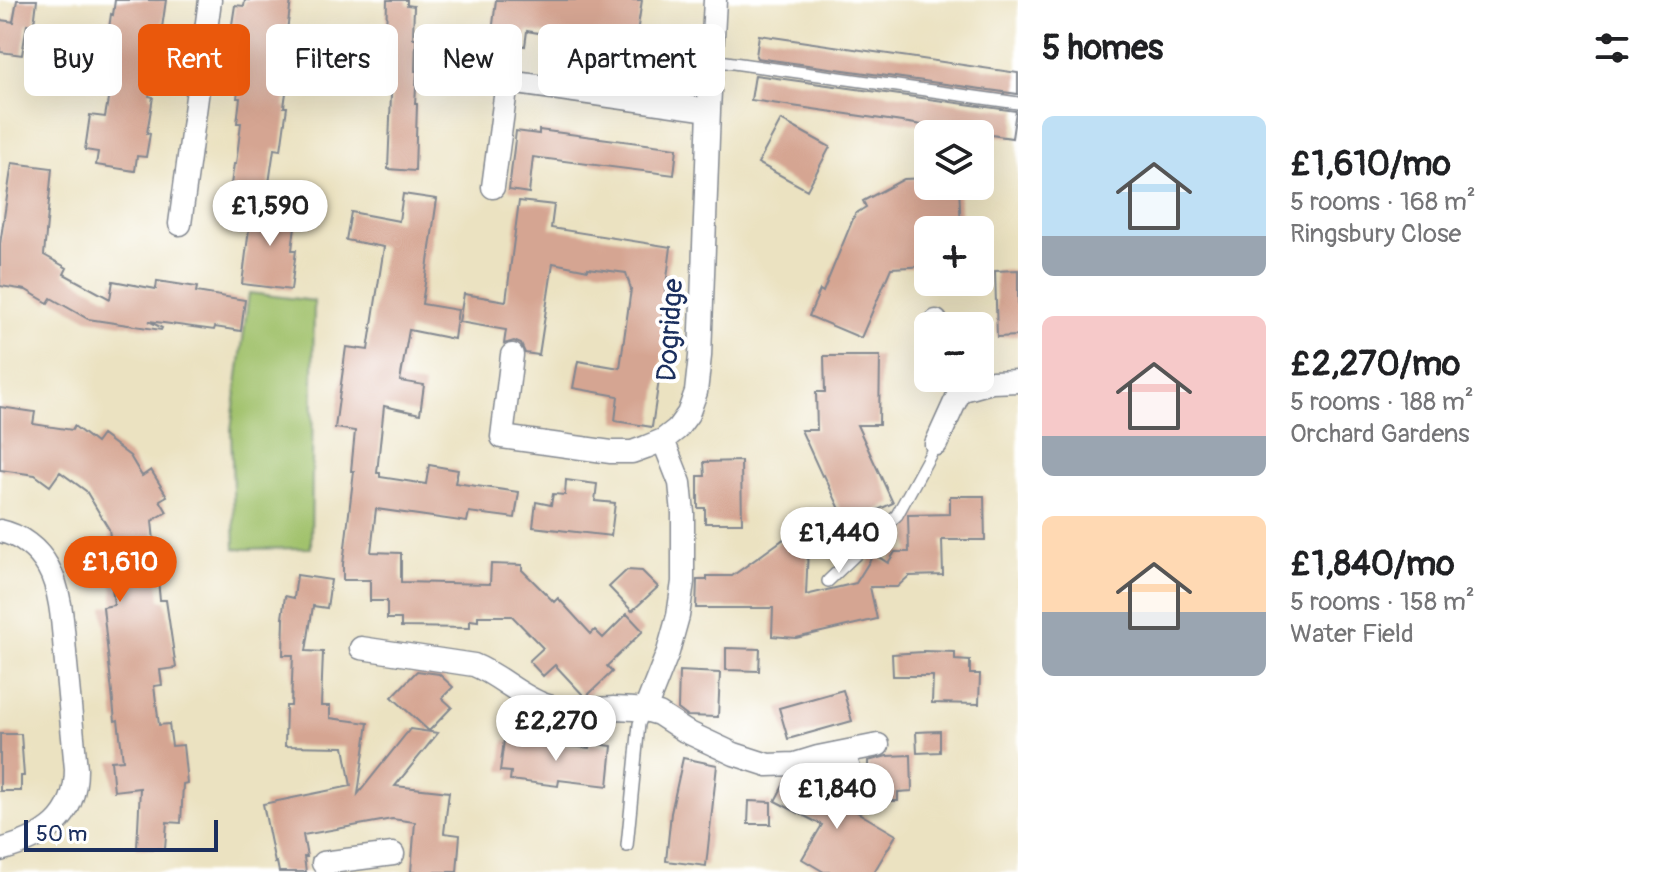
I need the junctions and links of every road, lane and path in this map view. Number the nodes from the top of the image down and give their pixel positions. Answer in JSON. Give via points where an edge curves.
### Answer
{"nodes":[{"id":1,"x":210,"y":0,"type":"edge"},
{"id":2,"x":715,"y":0,"type":"edge"},
{"id":3,"x":714,"y":24,"type":"edge"},
{"id":4,"x":725,"y":62,"type":"edge"},
{"id":5,"x":522,"y":84,"type":"edge"},
{"id":6,"x":505,"y":96,"type":"edge"},
{"id":7,"x":710,"y":96,"type":"edge"},
{"id":8,"x":1018,"y":103,"type":"edge"},
{"id":9,"x":709,"y":110,"type":"junction"},
{"id":10,"x":493,"y":187,"type":"dead end"},
{"id":11,"x":180,"y":224,"type":"dead end"},
{"id":12,"x":512,"y":355,"type":"dead end"},
{"id":13,"x":1018,"y":381,"type":"edge"},
{"id":14,"x":994,"y":382,"type":"edge"},
{"id":15,"x":955,"y":392,"type":"edge"},
{"id":16,"x":663,"y":440,"type":"junction"},
{"id":17,"x":936,"y":444,"type":"joint"},
{"id":18,"x":0,"y":531,"type":"edge"},
{"id":19,"x":828,"y":581,"type":"dead end"},
{"id":20,"x":361,"y":648,"type":"dead end"},
{"id":21,"x":645,"y":710,"type":"junction"},
{"id":22,"x":878,"y":745,"type":"dead end"},
{"id":23,"x":843,"y":752,"type":"junction"},
{"id":24,"x":854,"y":782,"type":"dead end"},
{"id":25,"x":627,"y":846,"type":"dead end"},
{"id":26,"x":0,"y":850,"type":"edge"},
{"id":27,"x":393,"y":854,"type":"dead end"},
{"id":28,"x":323,"y":863,"type":"dead end"},
{"id":29,"x":360,"y":865,"type":"edge"}],
"edges":[{"from":1,"to":11,"type":"street"},
{"from":2,"to":3,"type":"street","name":"Dogridge"},
{"from":4,"to":8,"type":"lane"},
{"from":5,"to":9,"type":"street"},
{"from":6,"to":10,"type":"street"},
{"from":7,"to":9,"type":"street","name":"Dogridge"},
{"from":9,"to":16,"type":"street","name":"Dogridge","via":[[698,378],[688,414]]},
{"from":12,"to":16,"type":"street","via":[[502,437],[611,452],[632,452]]},
{"from":13,"to":14,"type":"street"},
{"from":15,"to":17,"type":"street"},
{"from":16,"to":21,"type":"street","via":[[680,483],[683,582],[668,652]]},
{"from":17,"to":19,"type":"lane","via":[[897,515]]},
{"from":18,"to":26,"type":"street","via":[[33,548],[53,578],[76,781],[54,826]]},
{"from":20,"to":21,"type":"street","via":[[386,662],[474,665],[545,705]]},
{"from":21,"to":23,"type":"street","via":[[768,765]]},
{"from":21,"to":25,"type":"lane","via":[[639,724]]},
{"from":22,"to":23,"type":"street"},
{"from":23,"to":24,"type":"street"},
{"from":27,"to":29,"type":"street"},
{"from":28,"to":29,"type":"street"}]}
